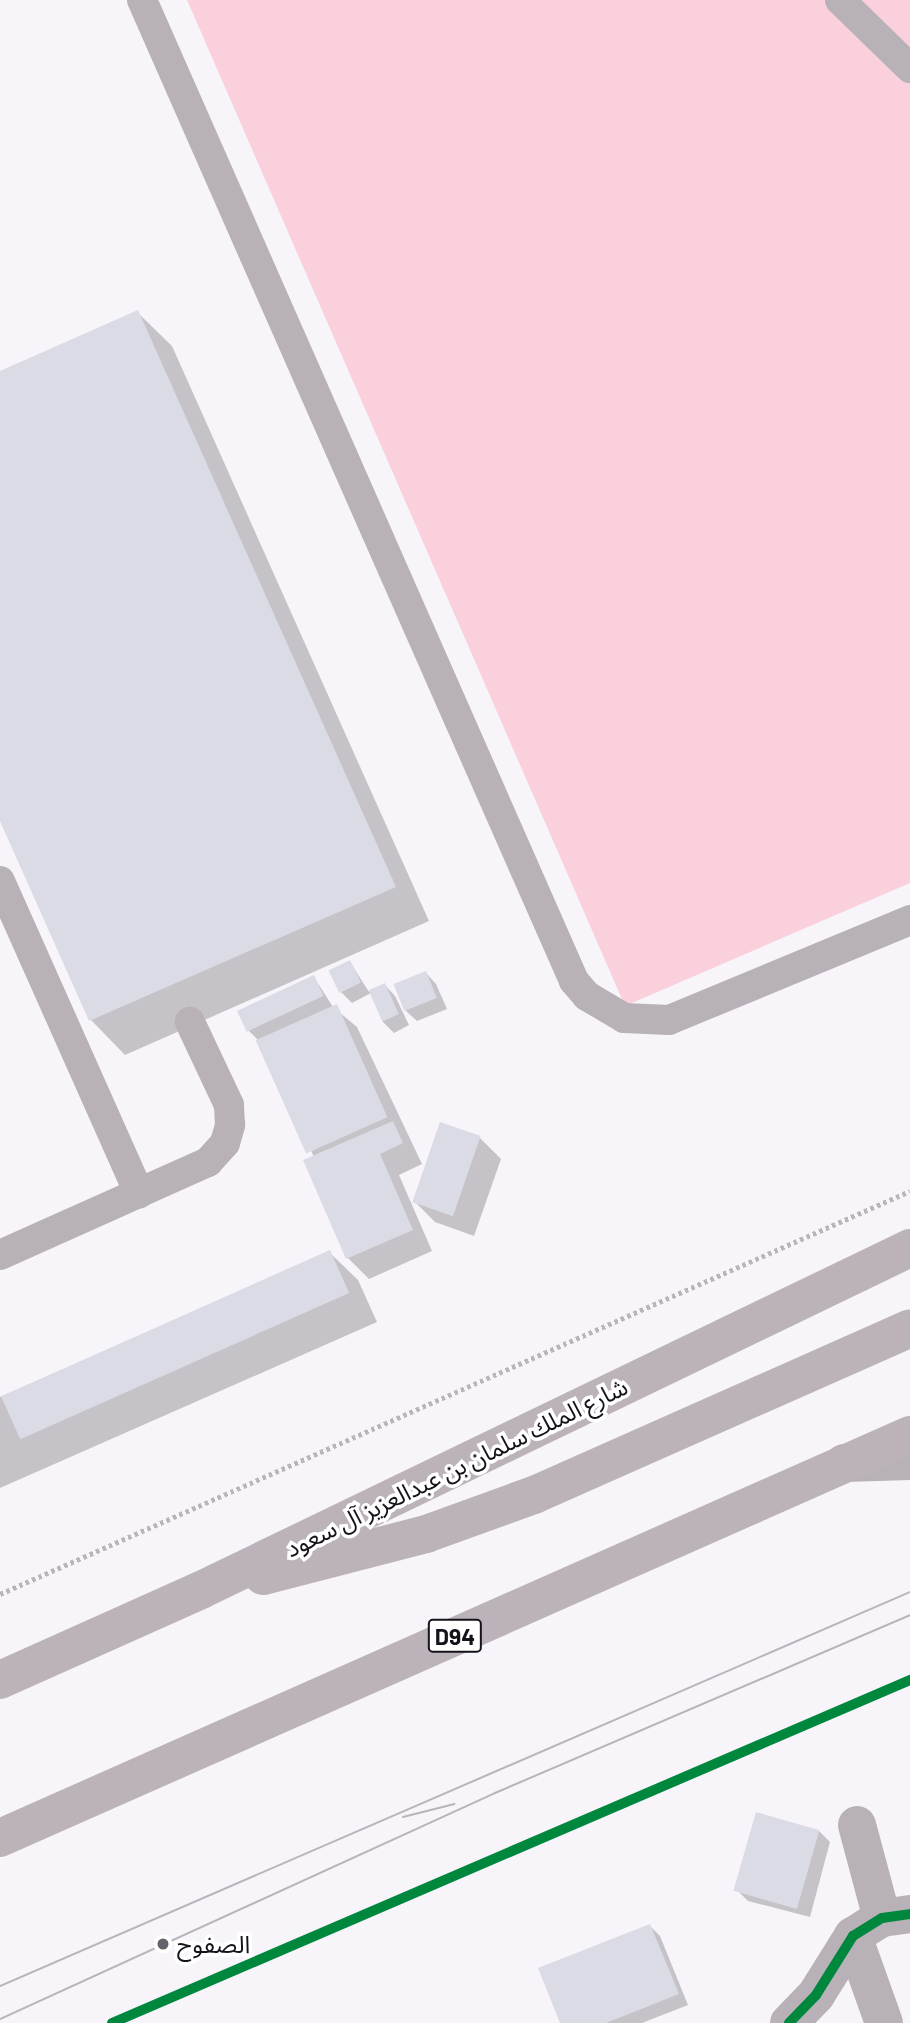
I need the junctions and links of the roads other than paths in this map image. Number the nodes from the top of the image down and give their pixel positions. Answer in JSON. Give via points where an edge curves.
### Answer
{"nodes":[{"id":1,"x":142,"y":0,"type":"edge"},
{"id":2,"x":840,"y":0,"type":"edge"},
{"id":3,"x":910,"y":68,"type":"edge"},
{"id":4,"x":0,"y":881,"type":"edge"},
{"id":5,"x":910,"y":920,"type":"edge"},
{"id":6,"x":190,"y":1022,"type":"dead end"},
{"id":7,"x":139,"y":1193,"type":"junction"},
{"id":8,"x":910,"y":1248,"type":"edge"},
{"id":9,"x":0,"y":1255,"type":"edge"},
{"id":10,"x":910,"y":1328,"type":"edge"},
{"id":11,"x":910,"y":1435,"type":"edge"},
{"id":12,"x":910,"y":1461,"type":"edge"},
{"id":13,"x":844,"y":1463,"type":"junction"},
{"id":14,"x":201,"y":1590,"type":"junction"},
{"id":15,"x":0,"y":1680,"type":"edge"},
{"id":16,"x":856,"y":1825,"type":"dead end"},
{"id":17,"x":0,"y":1838,"type":"edge"},
{"id":18,"x":882,"y":1923,"type":"edge"},
{"id":19,"x":789,"y":2023,"type":"edge"},
{"id":20,"x":884,"y":2023,"type":"edge"}],
"edges":[{"from":1,"to":5,"type":"lane","via":[[574,981],[587,996],[624,1018],[669,1020]]},
{"from":2,"to":3,"type":"lane"},
{"from":4,"to":7,"type":"lane"},
{"from":6,"to":7,"type":"lane","via":[[229,1105],[225,1143],[208,1162]]},
{"from":7,"to":9,"type":"lane"},
{"from":8,"to":14,"type":"main road","name":"شارع الملك سلمان بن عبدالعزيز آل سعود"},
{"from":10,"to":14,"type":"main road","via":[[534,1495],[426,1534]]},
{"from":11,"to":13,"type":"main road","number":"D94"},
{"from":12,"to":13,"type":"street"},
{"from":13,"to":17,"type":"main road","number":"D94"},
{"from":14,"to":15,"type":"main road","name":"شارع الملك سلمان بن عبدالعزيز آل سعود"},
{"from":16,"to":18,"type":"street"},
{"from":18,"to":19,"type":"street"},
{"from":18,"to":20,"type":"street"}]}
